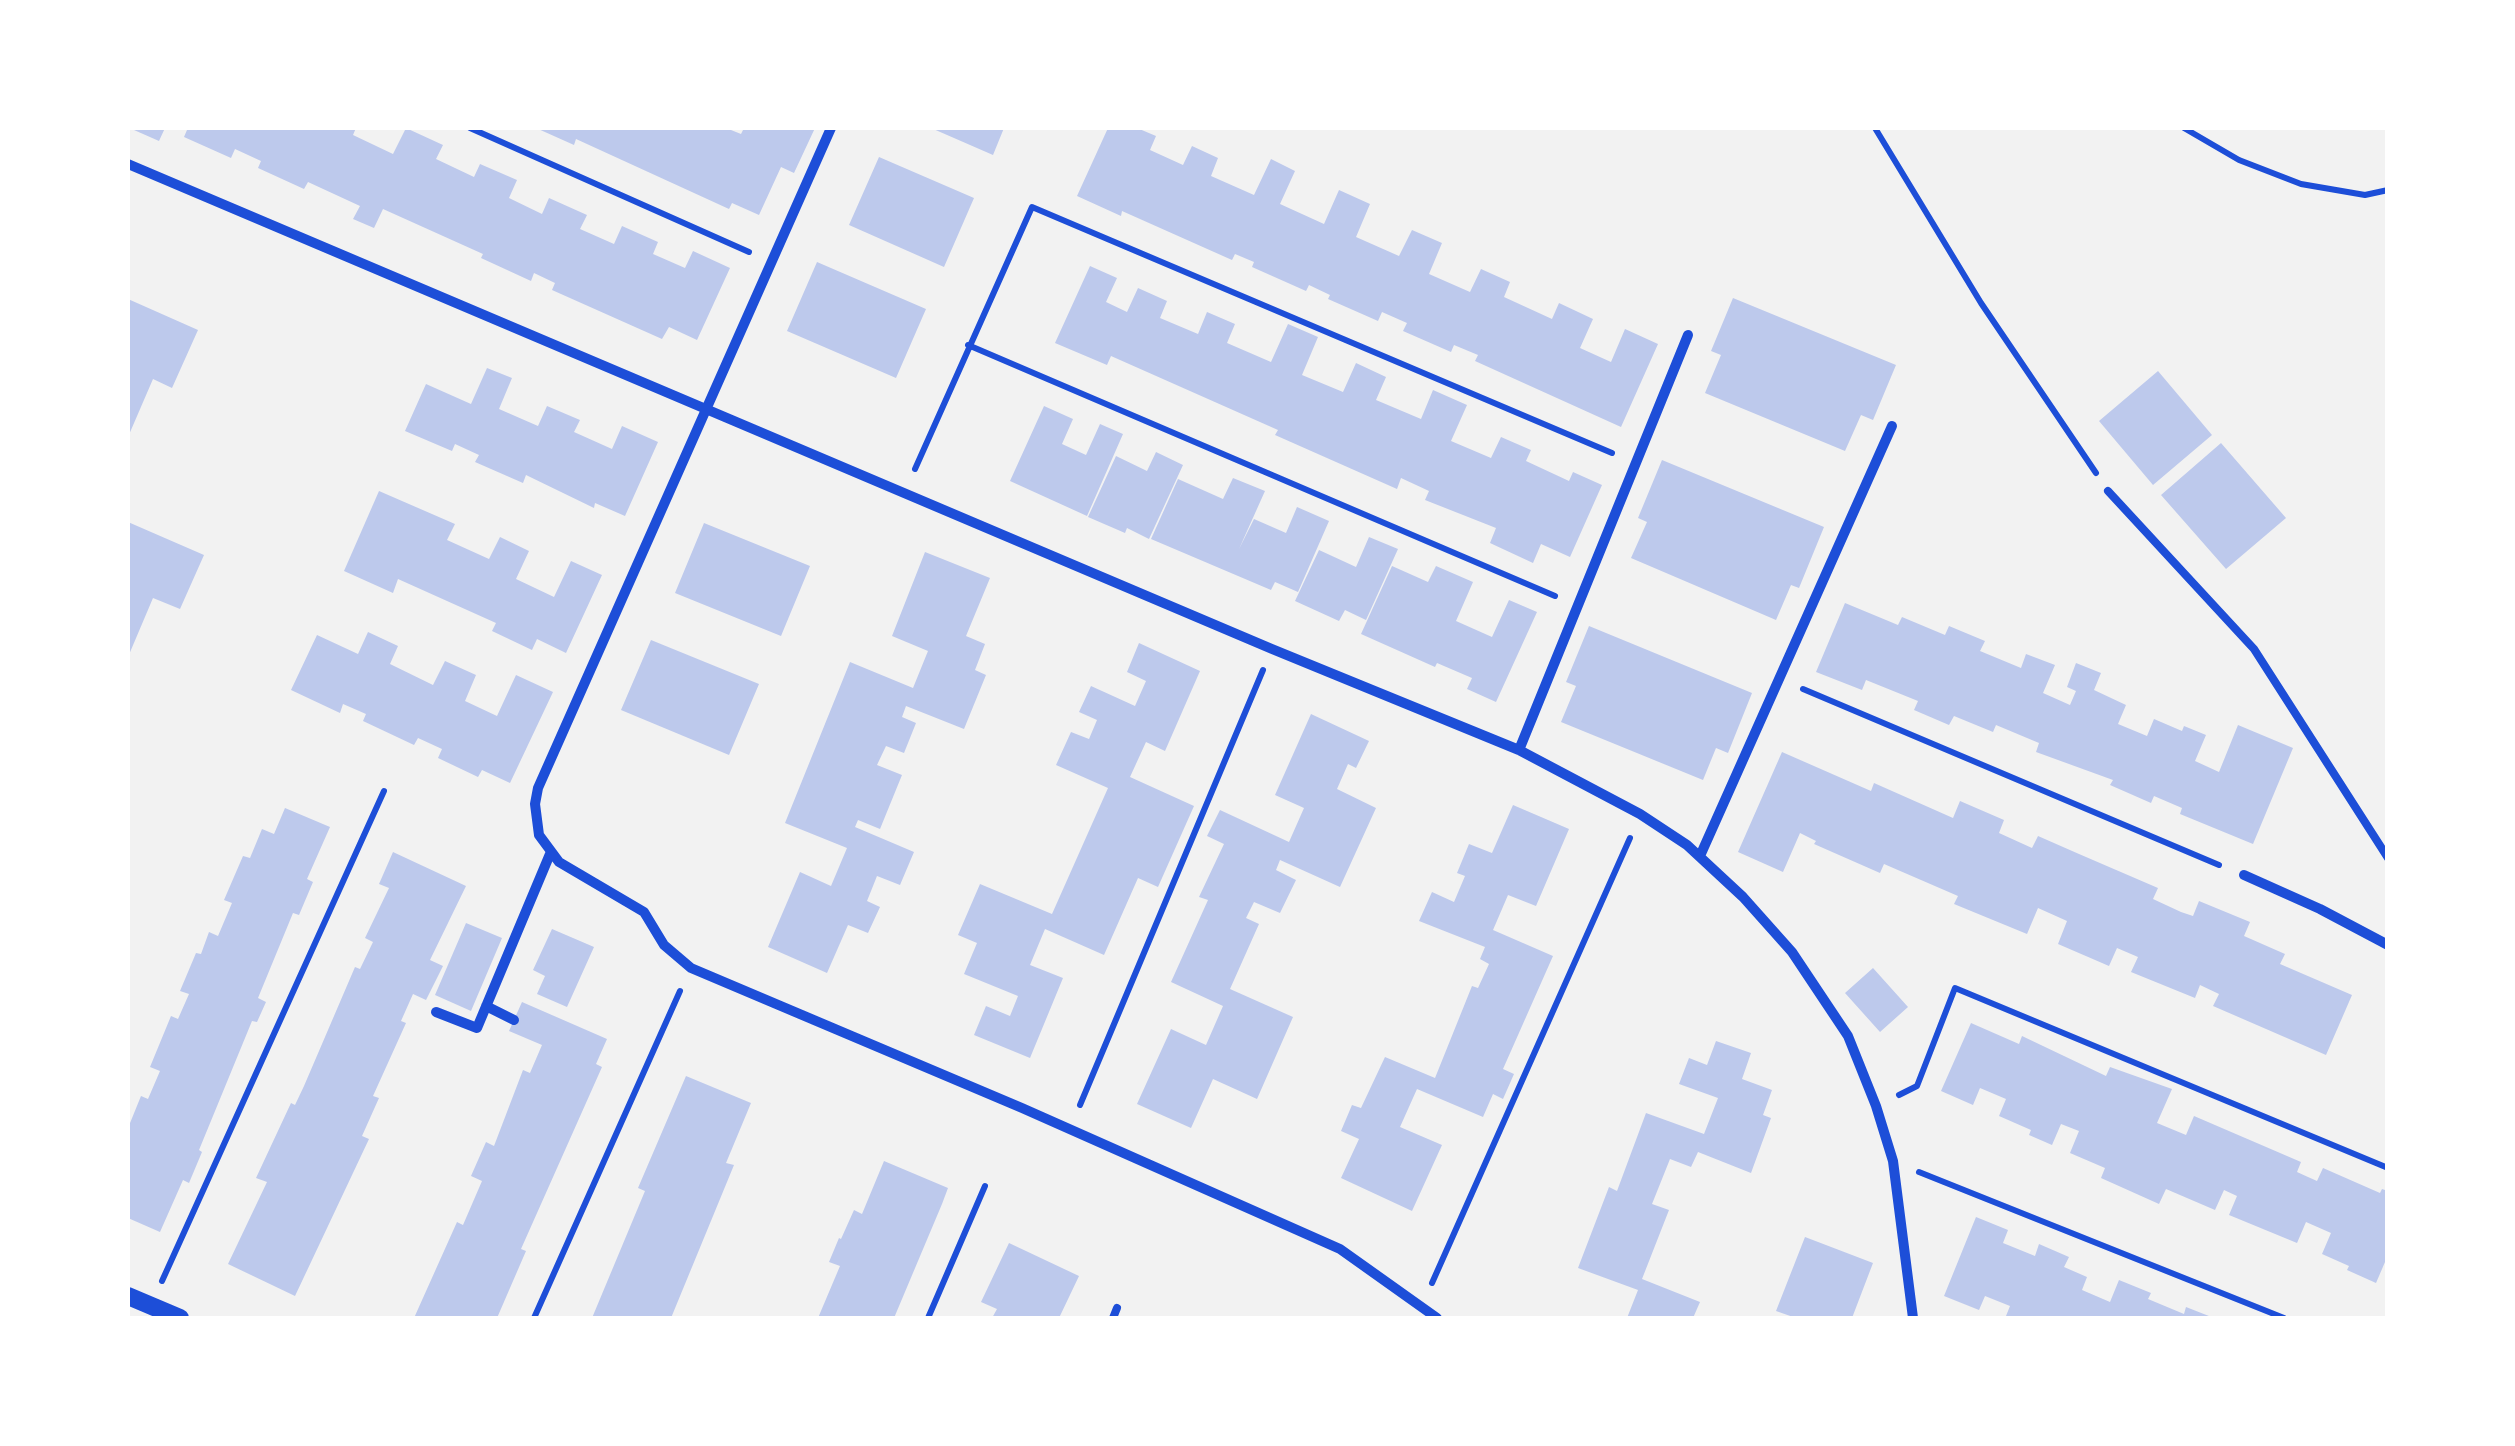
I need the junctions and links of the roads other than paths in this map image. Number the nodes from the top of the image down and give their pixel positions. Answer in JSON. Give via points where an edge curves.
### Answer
{"nodes":[{"id":1,"x":831,"y":128,"type":"edge"},
{"id":2,"x":128,"y":164,"type":"edge"},
{"id":3,"x":1688,"y":335,"type":"dead end"},
{"id":4,"x":708,"y":409,"type":"junction"},
{"id":5,"x":1892,"y":426,"type":"dead end"},
{"id":6,"x":2108,"y":491,"type":"road end"},
{"id":7,"x":1519,"y":750,"type":"junction"},
{"id":8,"x":550,"y":854,"type":"junction"},
{"id":9,"x":1700,"y":856,"type":"junction"},
{"id":10,"x":2388,"y":858,"type":"edge"},
{"id":11,"x":2244,"y":876,"type":"road end"},
{"id":12,"x":2388,"y":945,"type":"edge"},
{"id":13,"x":486,"y":1006,"type":"junction"},
{"id":14,"x":436,"y":1012,"type":"dead end"},
{"id":15,"x":514,"y":1020,"type":"dead end"},
{"id":16,"x":128,"y":1296,"type":"edge"},
{"id":17,"x":1117,"y":1308,"type":"dead end"},
{"id":18,"x":180,"y":1318,"type":"edge"},
{"id":19,"x":1113,"y":1318,"type":"edge"},
{"id":20,"x":1437,"y":1318,"type":"edge"},
{"id":21,"x":1913,"y":1318,"type":"edge"}],
"edges":[{"from":1,"to":4,"type":"street"},
{"from":2,"to":4,"type":"street"},
{"from":3,"to":7,"type":"street"},
{"from":4,"to":7,"type":"street"},
{"from":4,"to":8,"type":"street","via":[[538,788],[538,836]]},
{"from":5,"to":9,"type":"street"},
{"from":6,"to":10,"type":"lane","via":[[2254,648]]},
{"from":7,"to":9,"type":"street","via":[[1640,814]]},
{"from":8,"to":13,"type":"street"},
{"from":8,"to":20,"type":"street","via":[[644,912],[690,968],[1340,1249]]},
{"from":9,"to":21,"type":"street","via":[[1779,937],[1848,1036],[1893,1162]]},
{"from":11,"to":12,"type":"street"},
{"from":13,"to":14,"type":"street","via":[[477,1028]]},
{"from":13,"to":15,"type":"street"},
{"from":16,"to":18,"type":"street"},
{"from":17,"to":19,"type":"lane"}]}
